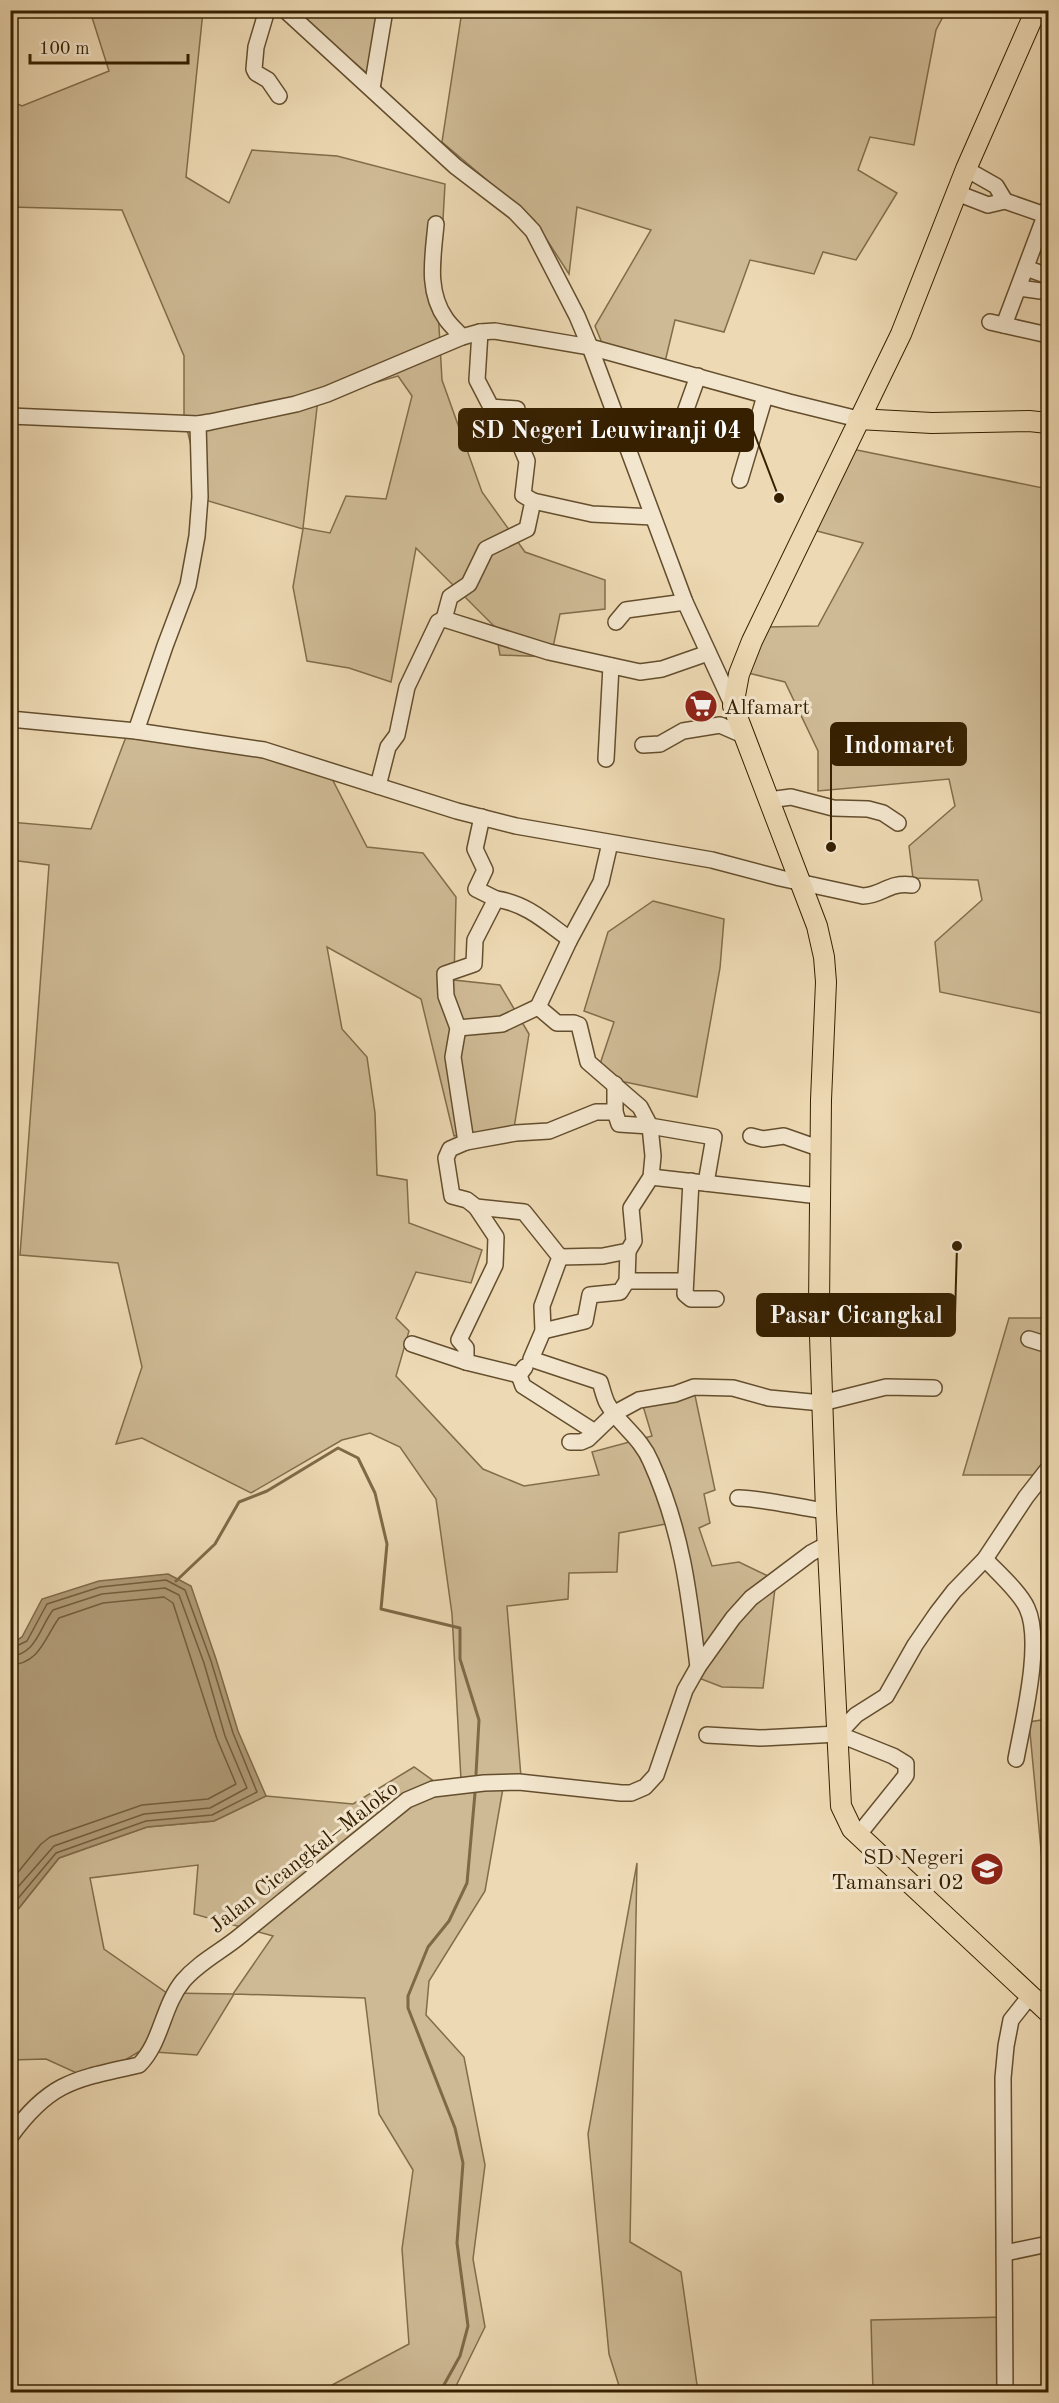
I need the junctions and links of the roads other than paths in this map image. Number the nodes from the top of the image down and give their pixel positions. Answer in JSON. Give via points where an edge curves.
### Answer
{"nodes":[{"id":1,"x":267,"y":10,"type":"edge"},
{"id":2,"x":285,"y":10,"type":"edge"},
{"id":3,"x":384,"y":10,"type":"edge"},
{"id":4,"x":1036,"y":10,"type":"edge"},
{"id":5,"x":372,"y":88,"type":"junction"},
{"id":6,"x":279,"y":96,"type":"dead end"},
{"id":7,"x":966,"y":169,"type":"junction"},
{"id":8,"x":957,"y":193,"type":"junction"},
{"id":9,"x":1005,"y":201,"type":"junction"},
{"id":10,"x":1048,"y":213,"type":"edge"},
{"id":11,"x":436,"y":224,"type":"dead end"},
{"id":12,"x":1026,"y":268,"type":"junction"},
{"id":13,"x":1048,"y":276,"type":"edge"},
{"id":14,"x":1019,"y":288,"type":"junction"},
{"id":15,"x":1048,"y":292,"type":"edge"},
{"id":16,"x":480,"y":332,"type":"junction"},
{"id":17,"x":1048,"y":335,"type":"edge"},
{"id":18,"x":462,"y":337,"type":"junction"},
{"id":19,"x":590,"y":347,"type":"junction"},
{"id":20,"x":698,"y":376,"type":"junction"},
{"id":21,"x":765,"y":396,"type":"junction"},
{"id":22,"x":10,"y":416,"type":"edge"},
{"id":23,"x":858,"y":419,"type":"junction"},
{"id":24,"x":1048,"y":423,"type":"edge"},
{"id":25,"x":198,"y":424,"type":"junction"},
{"id":26,"x":675,"y":440,"type":"dead end"},
{"id":27,"x":740,"y":480,"type":"dead end"},
{"id":28,"x":533,"y":501,"type":"junction"},
{"id":29,"x":653,"y":517,"type":"junction"},
{"id":30,"x":685,"y":602,"type":"junction"},
{"id":31,"x":444,"y":619,"type":"junction"},
{"id":32,"x":616,"y":622,"type":"dead end"},
{"id":33,"x":708,"y":653,"type":"junction"},
{"id":34,"x":611,"y":666,"type":"junction"},
{"id":35,"x":733,"y":705,"type":"junction"},
{"id":36,"x":10,"y":719,"type":"edge"},
{"id":37,"x":136,"y":731,"type":"junction"},
{"id":38,"x":743,"y":735,"type":"junction"},
{"id":39,"x":643,"y":745,"type":"dead end"},
{"id":40,"x":606,"y":759,"type":"dead end"},
{"id":41,"x":378,"y":786,"type":"junction"},
{"id":42,"x":769,"y":800,"type":"junction"},
{"id":43,"x":482,"y":817,"type":"junction"},
{"id":44,"x":898,"y":824,"type":"dead end"},
{"id":45,"x":610,"y":843,"type":"junction"},
{"id":46,"x":800,"y":882,"type":"junction"},
{"id":47,"x":912,"y":885,"type":"dead end"},
{"id":48,"x":496,"y":899,"type":"junction"},
{"id":49,"x":569,"y":941,"type":"junction"},
{"id":50,"x":538,"y":1007,"type":"junction"},
{"id":51,"x":458,"y":1028,"type":"junction"},
{"id":52,"x":615,"y":1084,"type":"junction"},
{"id":53,"x":615,"y":1112,"type":"junction"},
{"id":54,"x":650,"y":1126,"type":"junction"},
{"id":55,"x":751,"y":1136,"type":"dead end"},
{"id":56,"x":465,"y":1142,"type":"junction"},
{"id":57,"x":821,"y":1149,"type":"junction"},
{"id":58,"x":651,"y":1177,"type":"junction"},
{"id":59,"x":699,"y":1182,"type":"junction"},
{"id":60,"x":819,"y":1196,"type":"junction"},
{"id":61,"x":476,"y":1207,"type":"junction"},
{"id":62,"x":628,"y":1251,"type":"junction"},
{"id":63,"x":560,"y":1257,"type":"junction"},
{"id":64,"x":627,"y":1281,"type":"junction"},
{"id":65,"x":685,"y":1281,"type":"junction"},
{"id":66,"x":716,"y":1299,"type":"dead end"},
{"id":67,"x":543,"y":1330,"type":"junction"},
{"id":68,"x":1029,"y":1339,"type":"dead end"},
{"id":69,"x":412,"y":1344,"type":"dead end"},
{"id":70,"x":1048,"y":1345,"type":"edge"},
{"id":71,"x":531,"y":1359,"type":"junction"},
{"id":72,"x":466,"y":1362,"type":"junction"},
{"id":73,"x":519,"y":1375,"type":"junction"},
{"id":74,"x":934,"y":1388,"type":"dead end"},
{"id":75,"x":822,"y":1403,"type":"junction"},
{"id":76,"x":615,"y":1413,"type":"junction"},
{"id":77,"x":595,"y":1432,"type":"junction"},
{"id":78,"x":570,"y":1442,"type":"dead end"},
{"id":79,"x":1048,"y":1469,"type":"edge"},
{"id":80,"x":738,"y":1498,"type":"dead end"},
{"id":81,"x":826,"y":1511,"type":"junction"},
{"id":82,"x":828,"y":1544,"type":"junction"},
{"id":83,"x":986,"y":1559,"type":"junction"},
{"id":84,"x":698,"y":1666,"type":"junction"},
{"id":85,"x":838,"y":1734,"type":"junction"},
{"id":86,"x":707,"y":1735,"type":"dead end"},
{"id":87,"x":1016,"y":1759,"type":"dead end"},
{"id":88,"x":859,"y":1834,"type":"junction"},
{"id":89,"x":1030,"y":1996,"type":"junction"},
{"id":90,"x":1048,"y":2012,"type":"edge"},
{"id":91,"x":10,"y":2137,"type":"edge"},
{"id":92,"x":1048,"y":2244,"type":"edge"},
{"id":93,"x":1005,"y":2253,"type":"junction"},
{"id":94,"x":1005,"y":2392,"type":"edge"}],
"edges":[{"from":1,"to":6,"type":"street","via":[[254,69]]},
{"from":2,"to":5,"type":"street"},
{"from":3,"to":5,"type":"street"},
{"from":4,"to":7,"type":"main road"},
{"from":5,"to":19,"type":"street","via":[[455,166],[515,212],[533,231]]},
{"from":7,"to":8,"type":"main road"},
{"from":7,"to":9,"type":"street","via":[[996,186]]},
{"from":8,"to":9,"type":"street","via":[[988,205]]},
{"from":8,"to":23,"type":"main road","via":[[901,334]]},
{"from":9,"to":10,"type":"street"},
{"from":10,"to":12,"type":"street"},
{"from":11,"to":18,"type":"street","via":[[434,295]]},
{"from":12,"to":13,"type":"street"},
{"from":12,"to":14,"type":"street"},
{"from":14,"to":15,"type":"street"},
{"from":14,"to":17,"type":"street","via":[[997,324]]},
{"from":16,"to":18,"type":"street"},
{"from":16,"to":19,"type":"street","via":[[495,331]]},
{"from":16,"to":28,"type":"street","via":[[477,380],[491,407],[517,409],[513,428],[527,461],[523,495]]},
{"from":18,"to":25,"type":"street","via":[[297,404]]},
{"from":19,"to":20,"type":"street"},
{"from":19,"to":29,"type":"street"},
{"from":20,"to":21,"type":"street"},
{"from":20,"to":26,"type":"street"},
{"from":21,"to":23,"type":"street"},
{"from":21,"to":27,"type":"street"},
{"from":22,"to":25,"type":"street"},
{"from":23,"to":24,"type":"main road"},
{"from":23,"to":35,"type":"main road","via":[[752,641],[739,674]]},
{"from":25,"to":37,"type":"street","via":[[199,516],[188,585]]},
{"from":28,"to":29,"type":"street","via":[[592,514]]},
{"from":28,"to":31,"type":"street","via":[[527,529],[486,549],[470,584],[450,597]]},
{"from":29,"to":30,"type":"street"},
{"from":30,"to":32,"type":"street","via":[[626,610]]},
{"from":30,"to":33,"type":"street"},
{"from":31,"to":34,"type":"street","via":[[549,652]]},
{"from":31,"to":41,"type":"street","via":[[438,622],[414,669],[397,735],[388,747]]},
{"from":33,"to":34,"type":"street","via":[[662,669],[640,672]]},
{"from":33,"to":35,"type":"street"},
{"from":34,"to":40,"type":"street"},
{"from":35,"to":38,"type":"main road"},
{"from":36,"to":37,"type":"street"},
{"from":37,"to":41,"type":"street","via":[[264,750]]},
{"from":38,"to":39,"type":"street","via":[[720,725],[683,731],[660,744]]},
{"from":38,"to":42,"type":"main road"},
{"from":41,"to":43,"type":"street"},
{"from":42,"to":44,"type":"street","via":[[790,797],[833,808],[868,809],[883,813]]},
{"from":42,"to":46,"type":"main road"},
{"from":43,"to":45,"type":"street"},
{"from":43,"to":48,"type":"street","via":[[475,849],[485,870],[476,889]]},
{"from":45,"to":46,"type":"street","via":[[712,860]]},
{"from":45,"to":49,"type":"street","via":[[601,882]]},
{"from":46,"to":47,"type":"street","via":[[863,896],[898,883]]},
{"from":46,"to":57,"type":"main road","via":[[817,926],[826,982]]},
{"from":48,"to":49,"type":"street","via":[[513,901],[527,909]]},
{"from":48,"to":51,"type":"street","via":[[475,940],[474,964],[445,974],[446,996]]},
{"from":49,"to":50,"type":"street"},
{"from":50,"to":51,"type":"street","via":[[502,1024]]},
{"from":50,"to":52,"type":"street","via":[[557,1023],[579,1025],[588,1062]]},
{"from":51,"to":56,"type":"street","via":[[453,1057]]},
{"from":52,"to":53,"type":"street"},
{"from":52,"to":54,"type":"street","via":[[640,1107]]},
{"from":53,"to":54,"type":"street","via":[[619,1124]]},
{"from":53,"to":56,"type":"street","via":[[596,1112],[549,1131]]},
{"from":54,"to":58,"type":"street"},
{"from":54,"to":59,"type":"street","via":[[714,1137]]},
{"from":55,"to":57,"type":"street","via":[[784,1136]]},
{"from":56,"to":61,"type":"street","via":[[450,1149],[446,1158],[452,1196]]},
{"from":57,"to":60,"type":"main road"},
{"from":58,"to":59,"type":"street"},
{"from":58,"to":62,"type":"street","via":[[631,1208],[634,1241]]},
{"from":59,"to":60,"type":"street"},
{"from":59,"to":65,"type":"street"},
{"from":60,"to":75,"type":"main road"},
{"from":61,"to":63,"type":"street","via":[[524,1212]]},
{"from":61,"to":72,"type":"street","via":[[496,1236],[495,1265],[459,1340],[466,1347]]},
{"from":62,"to":63,"type":"street"},
{"from":62,"to":64,"type":"street"},
{"from":63,"to":67,"type":"street","via":[[542,1306]]},
{"from":64,"to":65,"type":"street"},
{"from":64,"to":67,"type":"street","via":[[620,1292],[590,1295],[585,1321]]},
{"from":65,"to":66,"type":"street","via":[[687,1298]]},
{"from":67,"to":71,"type":"street"},
{"from":68,"to":70,"type":"street"},
{"from":69,"to":72,"type":"street"},
{"from":71,"to":73,"type":"street"},
{"from":71,"to":76,"type":"street","via":[[600,1382]]},
{"from":72,"to":73,"type":"street"},
{"from":73,"to":77,"type":"street","via":[[523,1386]]},
{"from":74,"to":75,"type":"street","via":[[886,1387]]},
{"from":75,"to":76,"type":"street","via":[[705,1386],[639,1400]]},
{"from":75,"to":81,"type":"main road"},
{"from":76,"to":77,"type":"street"},
{"from":76,"to":84,"type":"street","via":[[641,1442],[673,1514],[686,1570]]},
{"from":77,"to":78,"type":"street","via":[[581,1442]]},
{"from":79,"to":83,"type":"street"},
{"from":80,"to":81,"type":"street"},
{"from":81,"to":82,"type":"main road"},
{"from":82,"to":84,"type":"street","name":"Jalan Cicangkal–Maloko","via":[[751,1598]]},
{"from":82,"to":85,"type":"main road"},
{"from":83,"to":85,"type":"street","via":[[937,1613],[886,1696],[856,1715]]},
{"from":83,"to":87,"type":"street","via":[[1028,1608],[1034,1638]]},
{"from":84,"to":91,"type":"street","name":"Jalan Cicangkal–Maloko","via":[[685,1690],[656,1775],[645,1787],[621,1793],[519,1782],[484,1783],[433,1789],[407,1800],[183,1981],[168,2003],[152,2048],[139,2065],[63,2085],[25,2117]]},
{"from":85,"to":86,"type":"street","via":[[760,1738]]},
{"from":85,"to":88,"type":"main road","via":[[841,1806],[847,1821]]},
{"from":85,"to":88,"type":"street","via":[[906,1764],[904,1778]]},
{"from":88,"to":89,"type":"main road"},
{"from":89,"to":90,"type":"main road"},
{"from":89,"to":93,"type":"street","via":[[1011,2020],[1006,2046]]},
{"from":92,"to":93,"type":"street"},
{"from":93,"to":94,"type":"street"}]}
